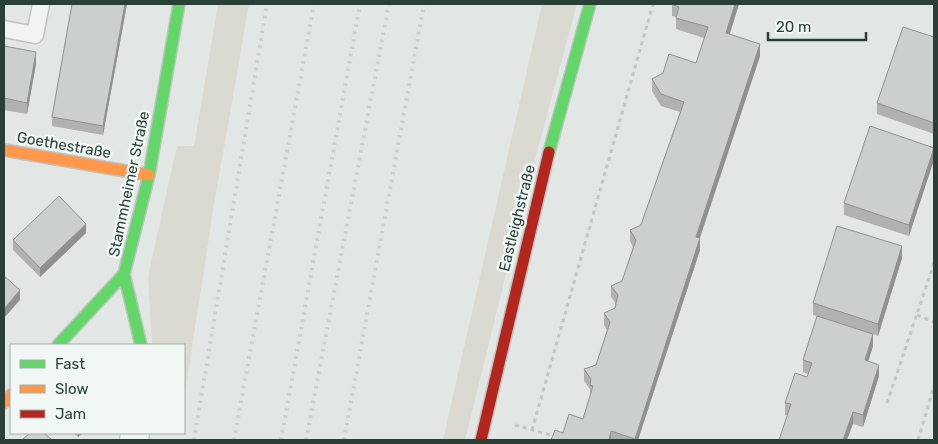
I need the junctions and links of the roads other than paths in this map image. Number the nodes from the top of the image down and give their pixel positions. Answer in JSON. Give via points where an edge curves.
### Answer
{"nodes":[{"id":1,"x":41,"y":4,"type":"edge"},
{"id":2,"x":179,"y":4,"type":"edge"},
{"id":3,"x":590,"y":4,"type":"edge"},
{"id":4,"x":4,"y":29,"type":"edge"},
{"id":5,"x":4,"y":150,"type":"edge"},
{"id":6,"x":148,"y":175,"type":"junction"},
{"id":7,"x":124,"y":274,"type":"junction"},
{"id":8,"x":59,"y":344,"type":"edge"},
{"id":9,"x":140,"y":344,"type":"edge"},
{"id":10,"x":481,"y":440,"type":"edge"}],
"edges":[{"from":1,"to":4,"type":"lane","via":[[35,36]]},
{"from":2,"to":6,"type":"street","name":"Stammheimer Straße"},
{"from":3,"to":10,"type":"street","name":"Eastleighstraße","via":[[539,190]]},
{"from":5,"to":6,"type":"street","name":"Goethestraße"},
{"from":6,"to":7,"type":"street","name":"Stammheimer Straße"},
{"from":7,"to":8,"type":"street","name":"Stammheimer Straße"},
{"from":7,"to":9,"type":"street"}]}
